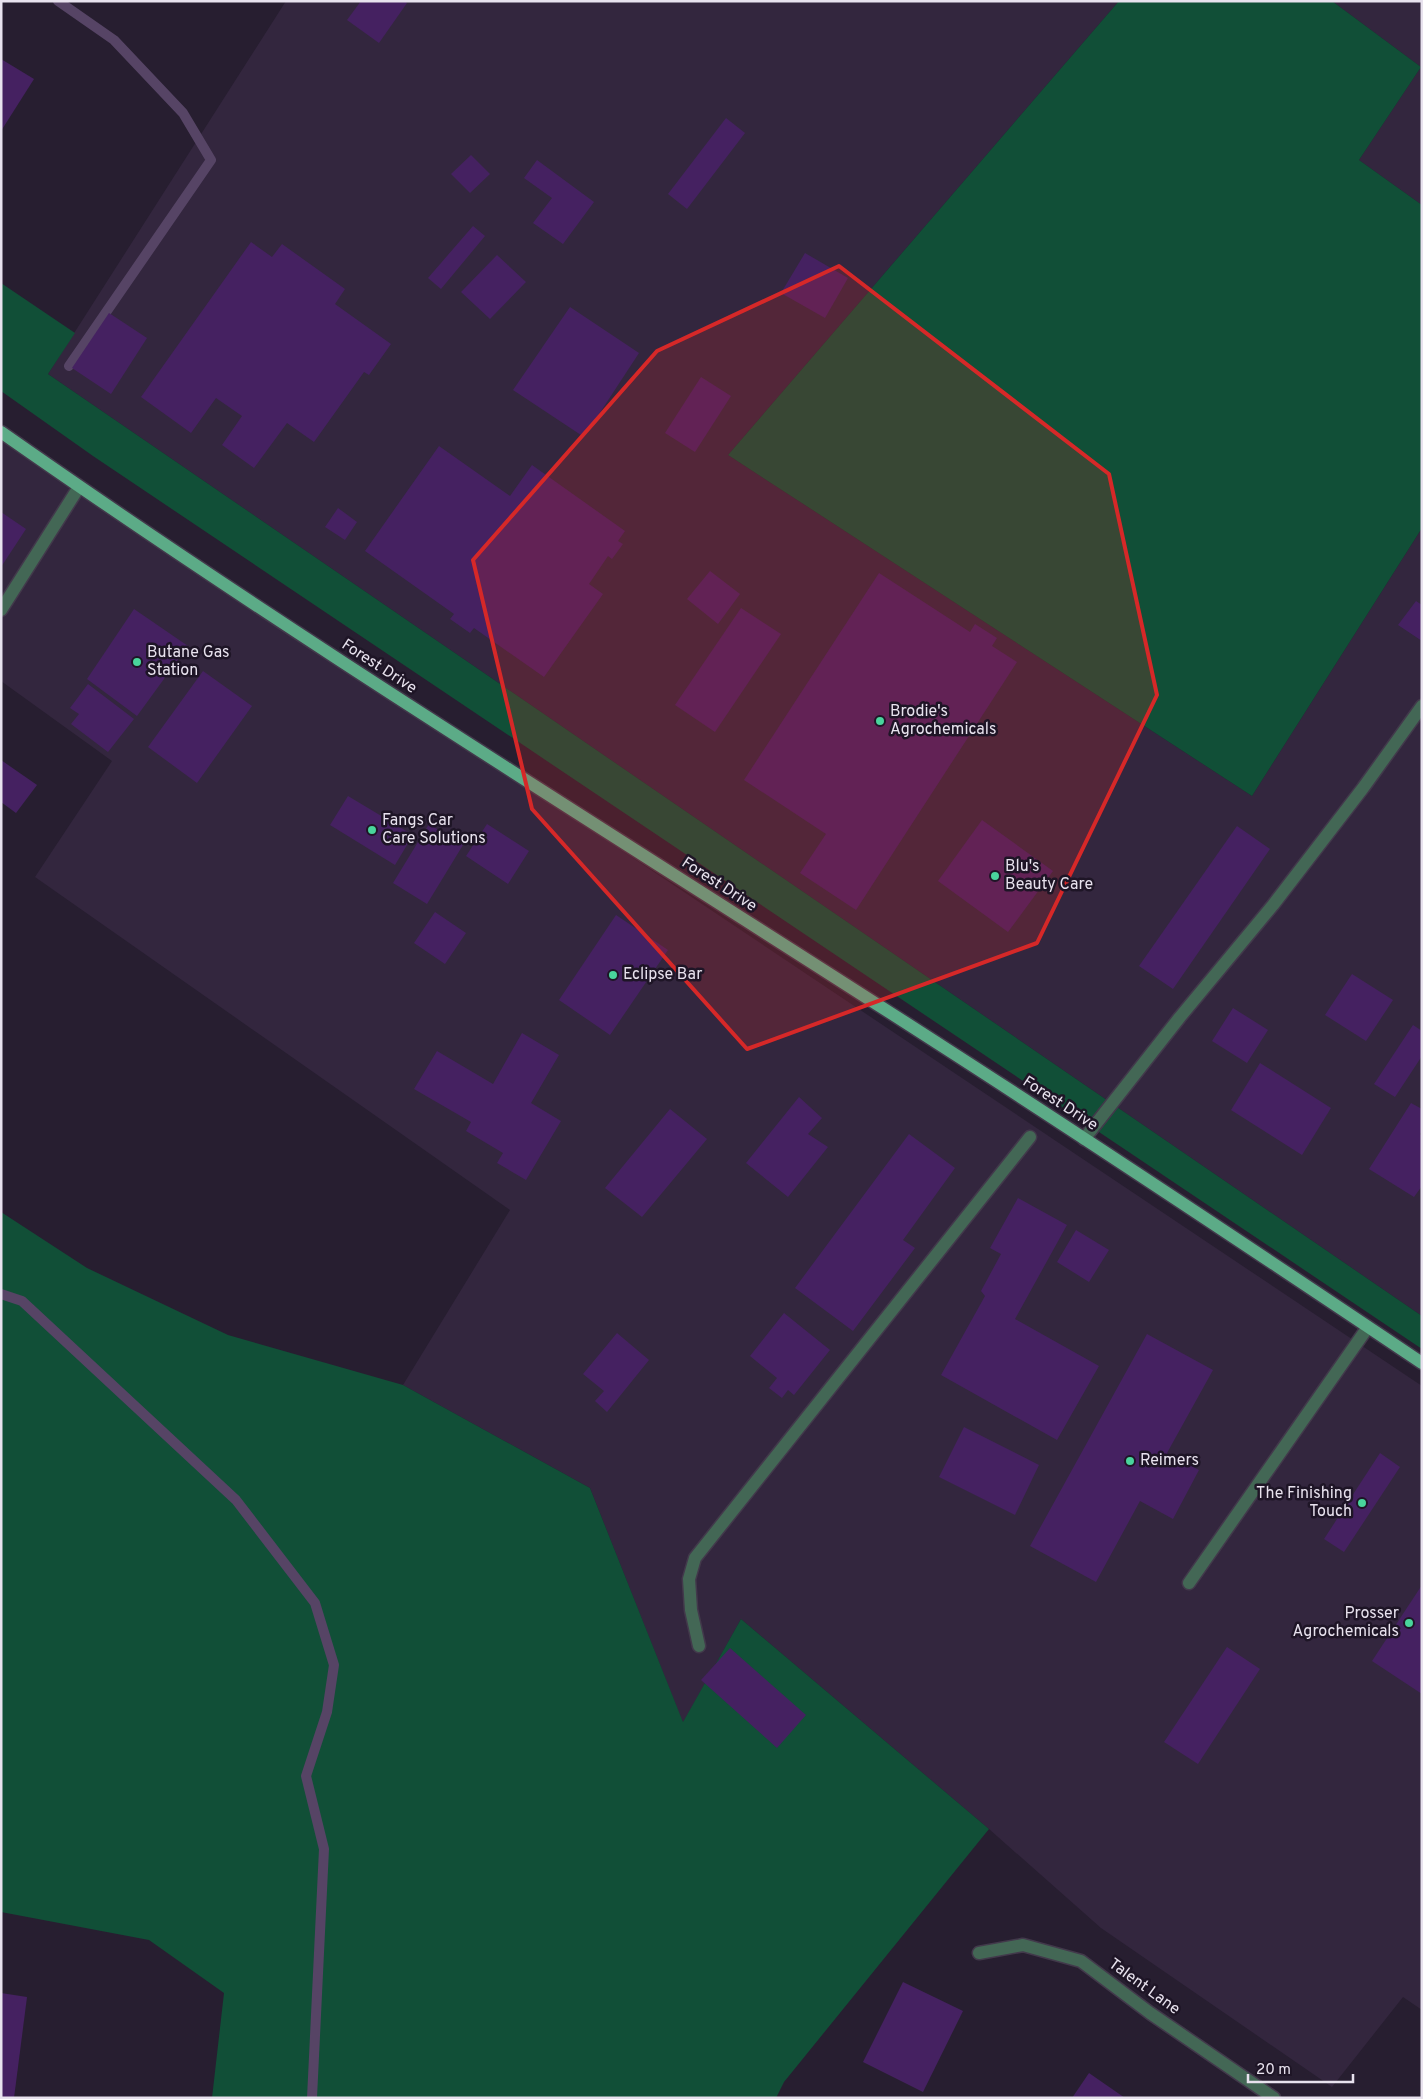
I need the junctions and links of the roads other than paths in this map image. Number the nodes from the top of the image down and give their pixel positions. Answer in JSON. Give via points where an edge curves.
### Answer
{"nodes":[{"id":1,"x":1,"y":432,"type":"edge"},
{"id":2,"x":79,"y":486,"type":"junction"},
{"id":3,"x":1,"y":610,"type":"edge"},
{"id":4,"x":1422,"y":706,"type":"edge"},
{"id":5,"x":1030,"y":1137,"type":"dead end"},
{"id":6,"x":1084,"y":1139,"type":"junction"},
{"id":7,"x":1368,"y":1327,"type":"junction"},
{"id":8,"x":1422,"y":1363,"type":"edge"},
{"id":9,"x":1189,"y":1584,"type":"dead end"},
{"id":10,"x":699,"y":1646,"type":"dead end"},
{"id":11,"x":979,"y":1953,"type":"dead end"},
{"id":12,"x":1274,"y":2098,"type":"edge"}],
"edges":[{"from":1,"to":2,"type":"main road","name":"Forest Drive"},
{"from":2,"to":3,"type":"street"},
{"from":2,"to":6,"type":"main road","name":"Forest Drive","via":[[391,695]]},
{"from":4,"to":6,"type":"street","via":[[1273,905]]},
{"from":5,"to":10,"type":"street","via":[[695,1558],[689,1579],[691,1610]]},
{"from":6,"to":7,"type":"main road","name":"Forest Drive"},
{"from":7,"to":8,"type":"main road","name":"Forest Drive"},
{"from":7,"to":9,"type":"street"},
{"from":11,"to":12,"type":"street","name":"Talent Lane","via":[[1023,1946],[1080,1961]]}]}
